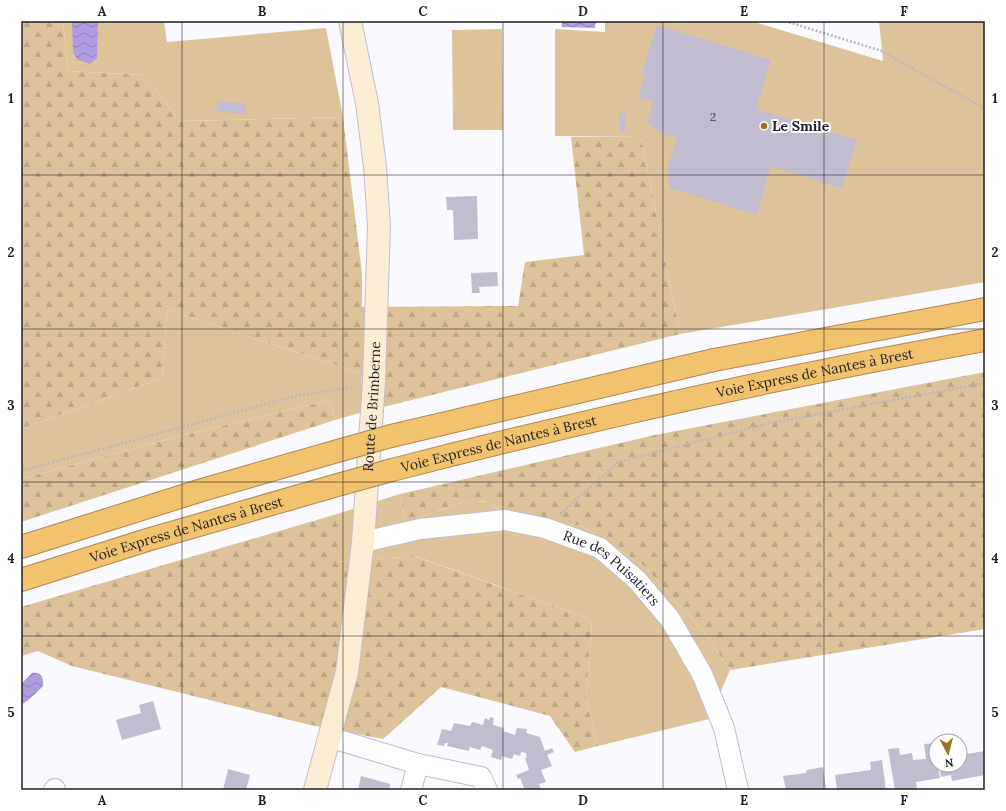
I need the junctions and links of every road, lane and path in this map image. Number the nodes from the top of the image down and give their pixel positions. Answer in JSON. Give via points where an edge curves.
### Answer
{"nodes":[{"id":1,"x":350,"y":21,"type":"edge"},
{"id":2,"x":785,"y":21,"type":"edge"},
{"id":3,"x":985,"y":109,"type":"edge"},
{"id":4,"x":985,"y":309,"type":"edge"},
{"id":5,"x":985,"y":340,"type":"edge"},
{"id":6,"x":374,"y":381,"type":"junction"},
{"id":7,"x":985,"y":384,"type":"edge"},
{"id":8,"x":21,"y":471,"type":"edge"},
{"id":9,"x":545,"y":528,"type":"junction"},
{"id":10,"x":363,"y":542,"type":"junction"},
{"id":11,"x":21,"y":547,"type":"edge"},
{"id":12,"x":21,"y":580,"type":"edge"},
{"id":13,"x":329,"y":737,"type":"junction"},
{"id":14,"x":418,"y":764,"type":"junction"},
{"id":15,"x":315,"y":790,"type":"edge"},
{"id":16,"x":411,"y":790,"type":"edge"},
{"id":17,"x":487,"y":790,"type":"edge"},
{"id":18,"x":738,"y":790,"type":"edge"}],
"edges":[{"from":1,"to":6,"type":"street","name":"Route de Brimberne","via":[[367,103],[379,226]]},
{"from":2,"to":3,"type":"path","via":[[882,51]]},
{"from":4,"to":11,"type":"highway","bridge":true,"via":[[714,360],[391,436],[202,490]]},
{"from":5,"to":12,"type":"highway","name":"Voie Express de Nantes à Brest","bridge":true,"via":[[710,393],[503,441],[341,484],[147,540]]},
{"from":6,"to":8,"type":"path","via":[[356,387],[295,396]]},
{"from":6,"to":10,"type":"street","name":"Route de Brimberne"},
{"from":7,"to":9,"type":"path","via":[[766,424],[619,462]]},
{"from":9,"to":10,"type":"street","name":"Rue des Puisatiers","via":[[505,520],[420,529]]},
{"from":9,"to":18,"type":"street","name":"Rue des Puisatiers","via":[[600,548],[637,580],[670,619],[702,674],[724,728]]},
{"from":10,"to":13,"type":"street","name":"Route de Brimberne","via":[[347,672]]},
{"from":13,"to":14,"type":"street"},
{"from":13,"to":15,"type":"street","name":"Route de Brimberne"},
{"from":14,"to":16,"type":"street"},
{"from":14,"to":17,"type":"street","via":[[481,778]]}]}
